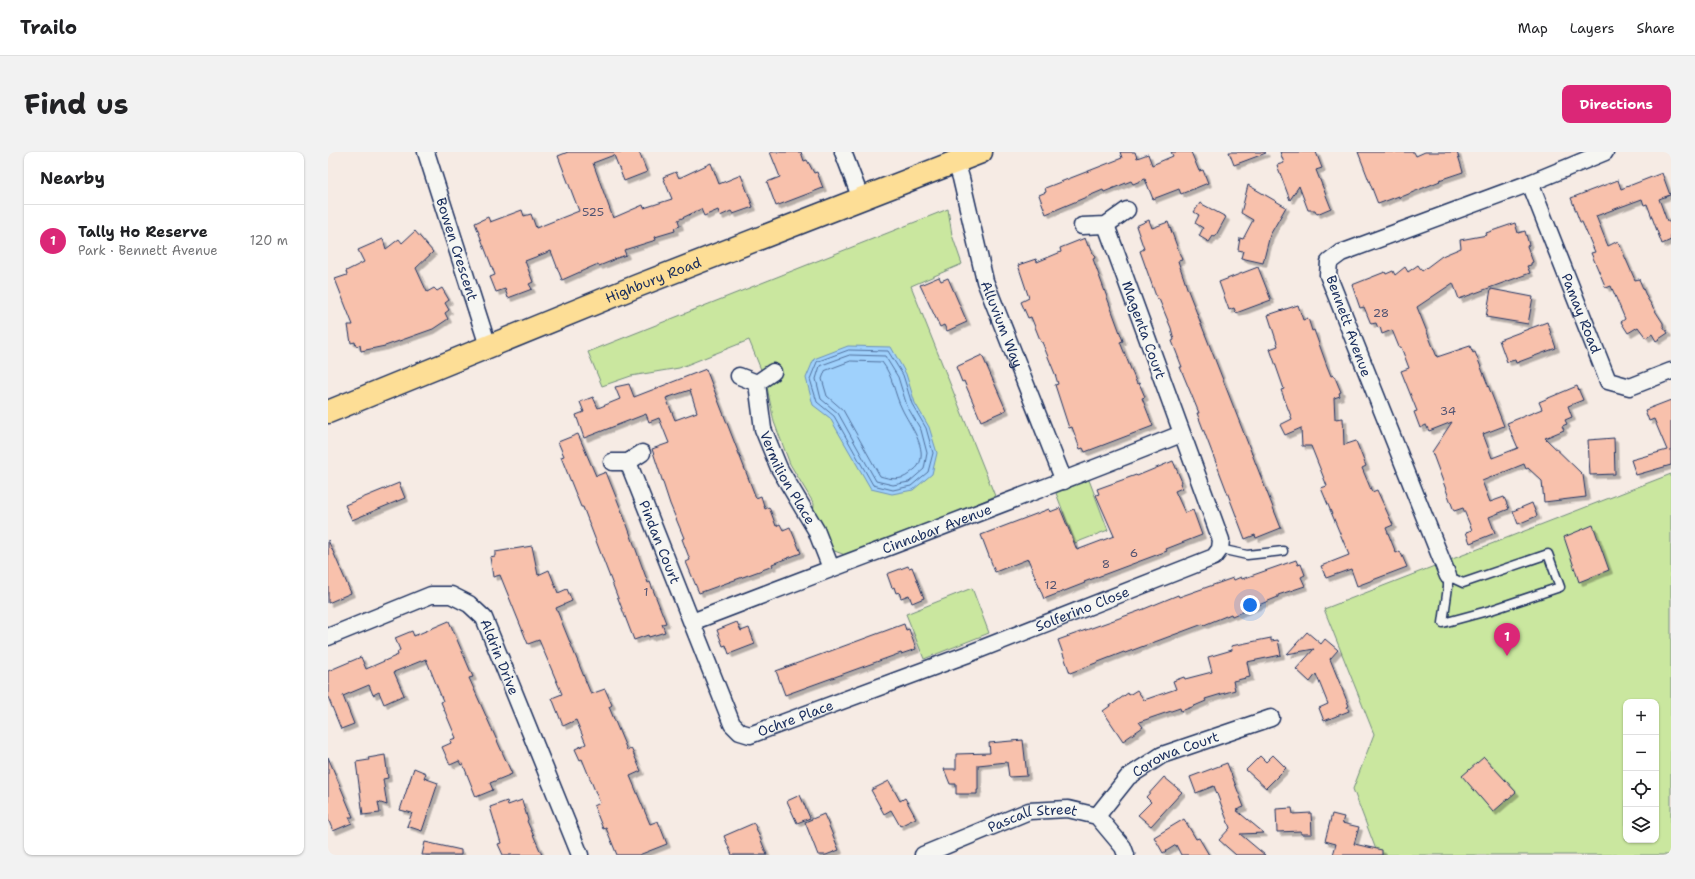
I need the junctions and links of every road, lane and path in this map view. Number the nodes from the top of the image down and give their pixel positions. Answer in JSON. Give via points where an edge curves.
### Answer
{"nodes":[{"id":1,"x":426,"y":152,"type":"edge"},
{"id":2,"x":843,"y":152,"type":"edge"},
{"id":3,"x":981,"y":152,"type":"edge"},
{"id":4,"x":1605,"y":152,"type":"edge"},
{"id":5,"x":956,"y":162,"type":"junction"},
{"id":6,"x":1530,"y":183,"type":"junction"},
{"id":7,"x":861,"y":199,"type":"junction"},
{"id":8,"x":1127,"y":210,"type":"dead end"},
{"id":9,"x":1106,"y":225,"type":"junction"},
{"id":10,"x":1082,"y":226,"type":"dead end"},
{"id":11,"x":488,"y":346,"type":"junction"},
{"id":12,"x":1671,"y":371,"type":"edge"},
{"id":13,"x":773,"y":372,"type":"dead end"},
{"id":14,"x":739,"y":376,"type":"dead end"},
{"id":15,"x":757,"y":383,"type":"junction"},
{"id":16,"x":328,"y":412,"type":"edge"},
{"id":17,"x":1181,"y":434,"type":"junction"},
{"id":18,"x":642,"y":453,"type":"dead end"},
{"id":19,"x":1064,"y":481,"type":"junction"},
{"id":20,"x":1220,"y":549,"type":"junction"},
{"id":21,"x":1283,"y":551,"type":"dead end"},
{"id":22,"x":831,"y":568,"type":"junction"},
{"id":23,"x":1448,"y":576,"type":"junction"},
{"id":24,"x":692,"y":622,"type":"junction"},
{"id":25,"x":328,"y":637,"type":"edge"},
{"id":26,"x":942,"y":664,"type":"joint"},
{"id":27,"x":1271,"y":718,"type":"dead end"},
{"id":28,"x":1097,"y":816,"type":"junction"},
{"id":29,"x":580,"y":855,"type":"edge"},
{"id":30,"x":923,"y":855,"type":"edge"},
{"id":31,"x":1126,"y":855,"type":"edge"}],
"edges":[{"from":1,"to":11,"type":"street","name":"Bowen Crescent"},
{"from":2,"to":7,"type":"street"},
{"from":3,"to":5,"type":"main road","name":"Highbury Road"},
{"from":4,"to":6,"type":"street","name":"Bennett Avenue"},
{"from":5,"to":7,"type":"main road","name":"Highbury Road"},
{"from":5,"to":19,"type":"street","name":"Alluvium Way","via":[[985,281]]},
{"from":6,"to":12,"type":"street","name":"Pamay Road","via":[[1608,381],[1630,387]]},
{"from":6,"to":23,"type":"street","name":"Bennett Avenue","via":[[1341,253],[1329,262],[1328,275]]},
{"from":7,"to":11,"type":"main road","name":"Highbury Road"},
{"from":8,"to":9,"type":"street"},
{"from":9,"to":10,"type":"street"},
{"from":9,"to":17,"type":"street","name":"Magenta Court"},
{"from":11,"to":16,"type":"main road","name":"Highbury Road"},
{"from":13,"to":15,"type":"street"},
{"from":14,"to":15,"type":"street"},
{"from":15,"to":22,"type":"street","name":"Vermilion Place","via":[[763,429],[779,468],[816,530]]},
{"from":17,"to":19,"type":"street","name":"Cinnabar Avenue"},
{"from":17,"to":20,"type":"street","via":[[1221,540]]},
{"from":18,"to":24,"type":"street","name":"Pindan Court","via":[[620,462]]},
{"from":19,"to":22,"type":"street","name":"Cinnabar Avenue"},
{"from":20,"to":21,"type":"lane","via":[[1247,555]]},
{"from":20,"to":26,"type":"street","name":"Solferino Close","via":[[1214,557]]},
{"from":22,"to":24,"type":"street","name":"Cinnabar Avenue"},
{"from":23,"to":23,"type":"lane","via":[[1463,583],[1548,554],[1560,587],[1443,623]]},
{"from":24,"to":26,"type":"street","name":"Ochre Place","via":[[732,724],[740,732],[750,735]]},
{"from":25,"to":29,"type":"street","name":"Aldrin Drive","via":[[432,595],[451,595],[469,604],[484,618]]},
{"from":27,"to":28,"type":"street","name":"Corowa Court","via":[[1162,755],[1128,777]]},
{"from":28,"to":30,"type":"street","name":"Pascall Street","via":[[1068,808],[1029,811]]},
{"from":28,"to":31,"type":"street","name":"Pascall Street","via":[[1123,847]]}]}
